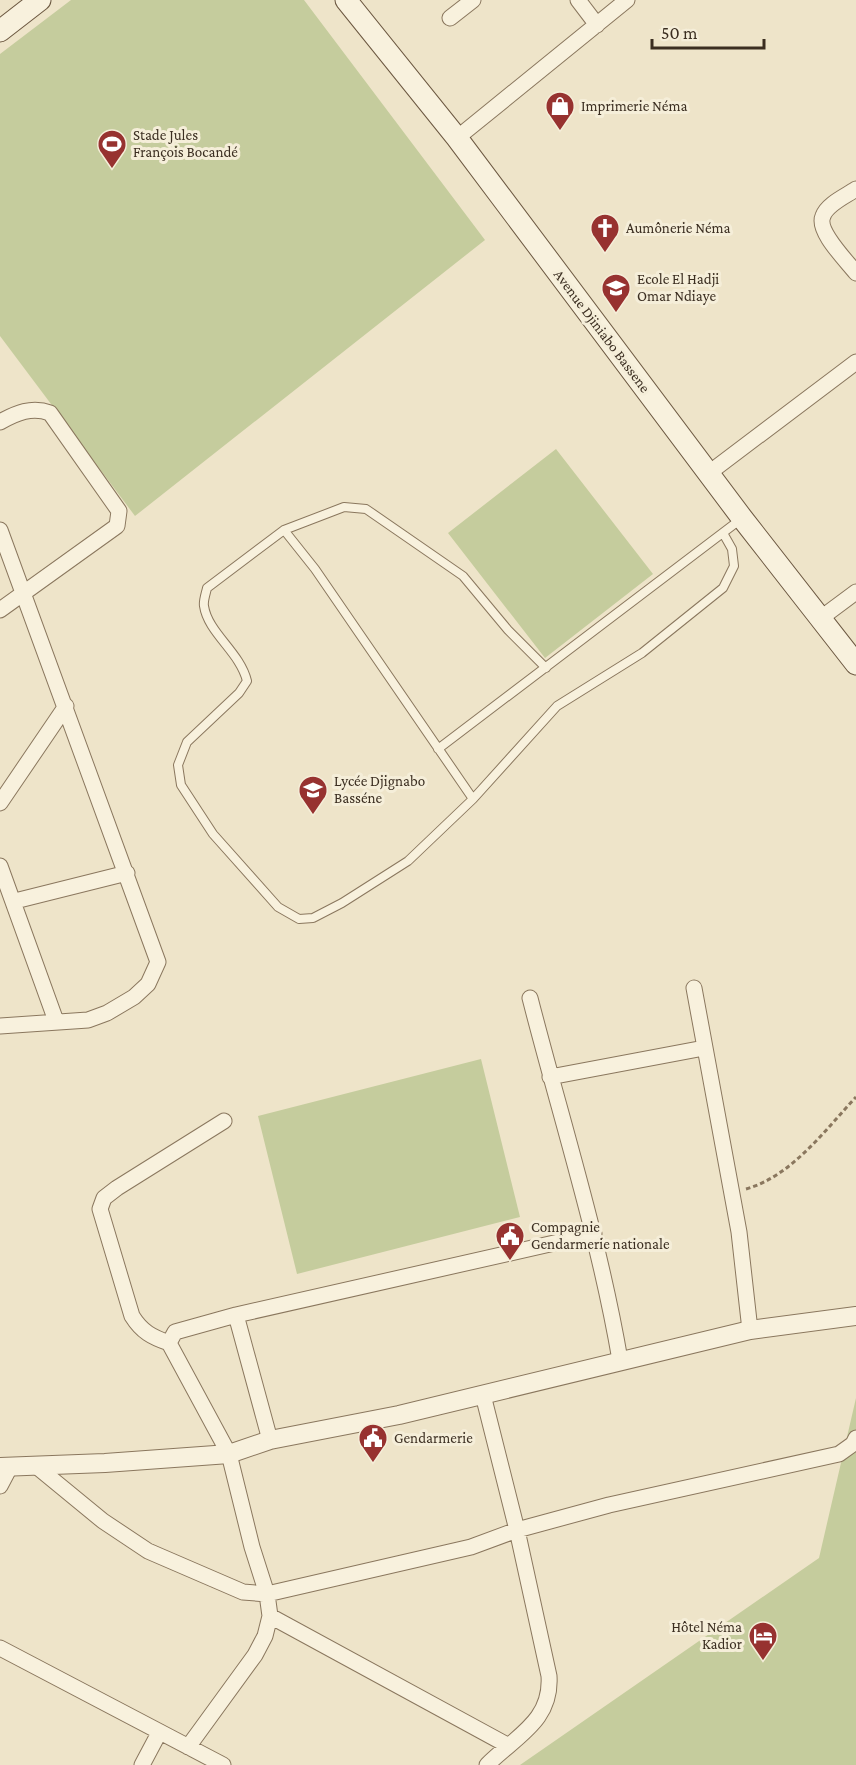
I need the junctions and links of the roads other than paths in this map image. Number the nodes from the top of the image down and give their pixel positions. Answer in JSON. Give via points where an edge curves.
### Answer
{"nodes":[{"id":1,"x":40,"y":0,"type":"edge"},
{"id":2,"x":346,"y":0,"type":"edge"},
{"id":3,"x":473,"y":0,"type":"edge"},
{"id":4,"x":578,"y":0,"type":"edge"},
{"id":5,"x":627,"y":0,"type":"edge"},
{"id":6,"x":450,"y":18,"type":"dead end"},
{"id":7,"x":597,"y":25,"type":"junction"},
{"id":8,"x":0,"y":31,"type":"edge"},
{"id":9,"x":457,"y":138,"type":"junction"},
{"id":10,"x":856,"y":189,"type":"edge"},
{"id":11,"x":856,"y":273,"type":"edge"},
{"id":12,"x":856,"y":362,"type":"edge"},
{"id":13,"x":0,"y":422,"type":"edge"},
{"id":14,"x":709,"y":473,"type":"junction"},
{"id":15,"x":742,"y":518,"type":"junction"},
{"id":16,"x":0,"y":530,"type":"edge"},
{"id":17,"x":284,"y":530,"type":"junction"},
{"id":18,"x":723,"y":533,"type":"junction"},
{"id":19,"x":856,"y":592,"type":"edge"},
{"id":20,"x":23,"y":593,"type":"junction"},
{"id":21,"x":0,"y":610,"type":"edge"},
{"id":22,"x":821,"y":618,"type":"junction"},
{"id":23,"x":856,"y":664,"type":"edge"},
{"id":24,"x":546,"y":668,"type":"junction"},
{"id":25,"x":66,"y":706,"type":"junction"},
{"id":26,"x":438,"y":748,"type":"junction"},
{"id":27,"x":473,"y":799,"type":"junction"},
{"id":28,"x":0,"y":803,"type":"edge"},
{"id":29,"x":0,"y":866,"type":"edge"},
{"id":30,"x":127,"y":873,"type":"junction"},
{"id":31,"x":15,"y":901,"type":"junction"},
{"id":32,"x":694,"y":988,"type":"dead end"},
{"id":33,"x":530,"y":998,"type":"dead end"},
{"id":34,"x":56,"y":1021,"type":"junction"},
{"id":35,"x":0,"y":1026,"type":"edge"},
{"id":36,"x":704,"y":1048,"type":"junction"},
{"id":37,"x":550,"y":1077,"type":"junction"},
{"id":38,"x":225,"y":1121,"type":"dead end"},
{"id":39,"x":594,"y":1234,"type":"junction"},
{"id":40,"x":236,"y":1316,"type":"junction"},
{"id":41,"x":856,"y":1316,"type":"edge"},
{"id":42,"x":750,"y":1330,"type":"junction"},
{"id":43,"x":170,"y":1343,"type":"junction"},
{"id":44,"x":620,"y":1360,"type":"junction"},
{"id":45,"x":483,"y":1395,"type":"junction"},
{"id":46,"x":856,"y":1438,"type":"edge"},
{"id":47,"x":270,"y":1440,"type":"junction"},
{"id":48,"x":229,"y":1454,"type":"junction"},
{"id":49,"x":36,"y":1466,"type":"junction"},
{"id":50,"x":5,"y":1467,"type":"edge"},
{"id":51,"x":0,"y":1486,"type":"edge"},
{"id":52,"x":518,"y":1530,"type":"junction"},
{"id":53,"x":267,"y":1594,"type":"junction"},
{"id":54,"x":270,"y":1616,"type":"junction"},
{"id":55,"x":0,"y":1648,"type":"edge"},
{"id":56,"x":159,"y":1733,"type":"junction"},
{"id":57,"x":507,"y":1745,"type":"junction"},
{"id":58,"x":188,"y":1747,"type":"junction"},
{"id":59,"x":142,"y":1765,"type":"edge"},
{"id":60,"x":223,"y":1765,"type":"edge"},
{"id":61,"x":487,"y":1765,"type":"edge"}],
"edges":[{"from":1,"to":8,"type":"main road"},
{"from":2,"to":9,"type":"main road","name":"Avenue Djiniabo Bassene"},
{"from":3,"to":6,"type":"street"},
{"from":4,"to":7,"type":"street"},
{"from":5,"to":7,"type":"street"},
{"from":7,"to":9,"type":"street"},
{"from":9,"to":14,"type":"main road","name":"Avenue Djiniabo Bassene"},
{"from":10,"to":11,"type":"street","via":[[822,217],[825,234]]},
{"from":12,"to":14,"type":"street"},
{"from":13,"to":20,"type":"street","via":[[26,411],[39,409],[50,413],[119,511],[117,526]]},
{"from":14,"to":15,"type":"main road","name":"Avenue Djiniabo Bassene"},
{"from":15,"to":18,"type":"lane"},
{"from":15,"to":22,"type":"main road","name":"Avenue Djiniabo Bassene"},
{"from":16,"to":20,"type":"street"},
{"from":17,"to":24,"type":"lane","via":[[344,507],[366,509],[463,576]]},
{"from":17,"to":26,"type":"lane"},
{"from":17,"to":27,"type":"lane","via":[[207,588],[203,606],[244,667],[247,681],[188,742],[178,765],[181,785],[213,834],[278,907],[298,919],[313,918],[408,861]]},
{"from":18,"to":24,"type":"lane"},
{"from":18,"to":27,"type":"lane","via":[[732,549],[734,566],[723,588],[642,653],[557,706]]},
{"from":19,"to":22,"type":"street"},
{"from":20,"to":21,"type":"street"},
{"from":20,"to":25,"type":"street"},
{"from":22,"to":23,"type":"main road","name":"Avenue Djiniabo Bassene"},
{"from":24,"to":26,"type":"lane"},
{"from":25,"to":28,"type":"street"},
{"from":25,"to":30,"type":"street"},
{"from":26,"to":27,"type":"lane"},
{"from":29,"to":31,"type":"street"},
{"from":30,"to":31,"type":"street"},
{"from":30,"to":34,"type":"street","via":[[158,962],[148,984],[107,1013],[88,1020]]},
{"from":31,"to":34,"type":"street"},
{"from":32,"to":36,"type":"street"},
{"from":33,"to":37,"type":"street"},
{"from":34,"to":35,"type":"street"},
{"from":36,"to":37,"type":"street"},
{"from":36,"to":42,"type":"street","via":[[739,1232]]},
{"from":37,"to":39,"type":"street"},
{"from":38,"to":43,"type":"street","via":[[117,1188],[104,1198],[100,1209],[132,1316],[149,1335]]},
{"from":39,"to":40,"type":"street"},
{"from":39,"to":44,"type":"street"},
{"from":40,"to":43,"type":"street","via":[[175,1332]]},
{"from":40,"to":47,"type":"street"},
{"from":41,"to":42,"type":"street"},
{"from":42,"to":44,"type":"street"},
{"from":43,"to":48,"type":"street"},
{"from":44,"to":45,"type":"street"},
{"from":45,"to":47,"type":"street"},
{"from":45,"to":52,"type":"street"},
{"from":46,"to":52,"type":"street","via":[[839,1454],[609,1505]]},
{"from":47,"to":48,"type":"street"},
{"from":48,"to":49,"type":"street"},
{"from":48,"to":53,"type":"street"},
{"from":49,"to":50,"type":"street"},
{"from":49,"to":53,"type":"street","via":[[103,1521],[148,1551],[243,1592]]},
{"from":50,"to":51,"type":"street"},
{"from":52,"to":53,"type":"street","via":[[471,1547]]},
{"from":52,"to":57,"type":"street","via":[[550,1692],[542,1714]]},
{"from":53,"to":54,"type":"street"},
{"from":54,"to":57,"type":"street"},
{"from":54,"to":58,"type":"street","via":[[255,1655]]},
{"from":55,"to":56,"type":"street"},
{"from":56,"to":58,"type":"street"},
{"from":56,"to":59,"type":"street"},
{"from":57,"to":61,"type":"street"},
{"from":58,"to":60,"type":"street"}]}
